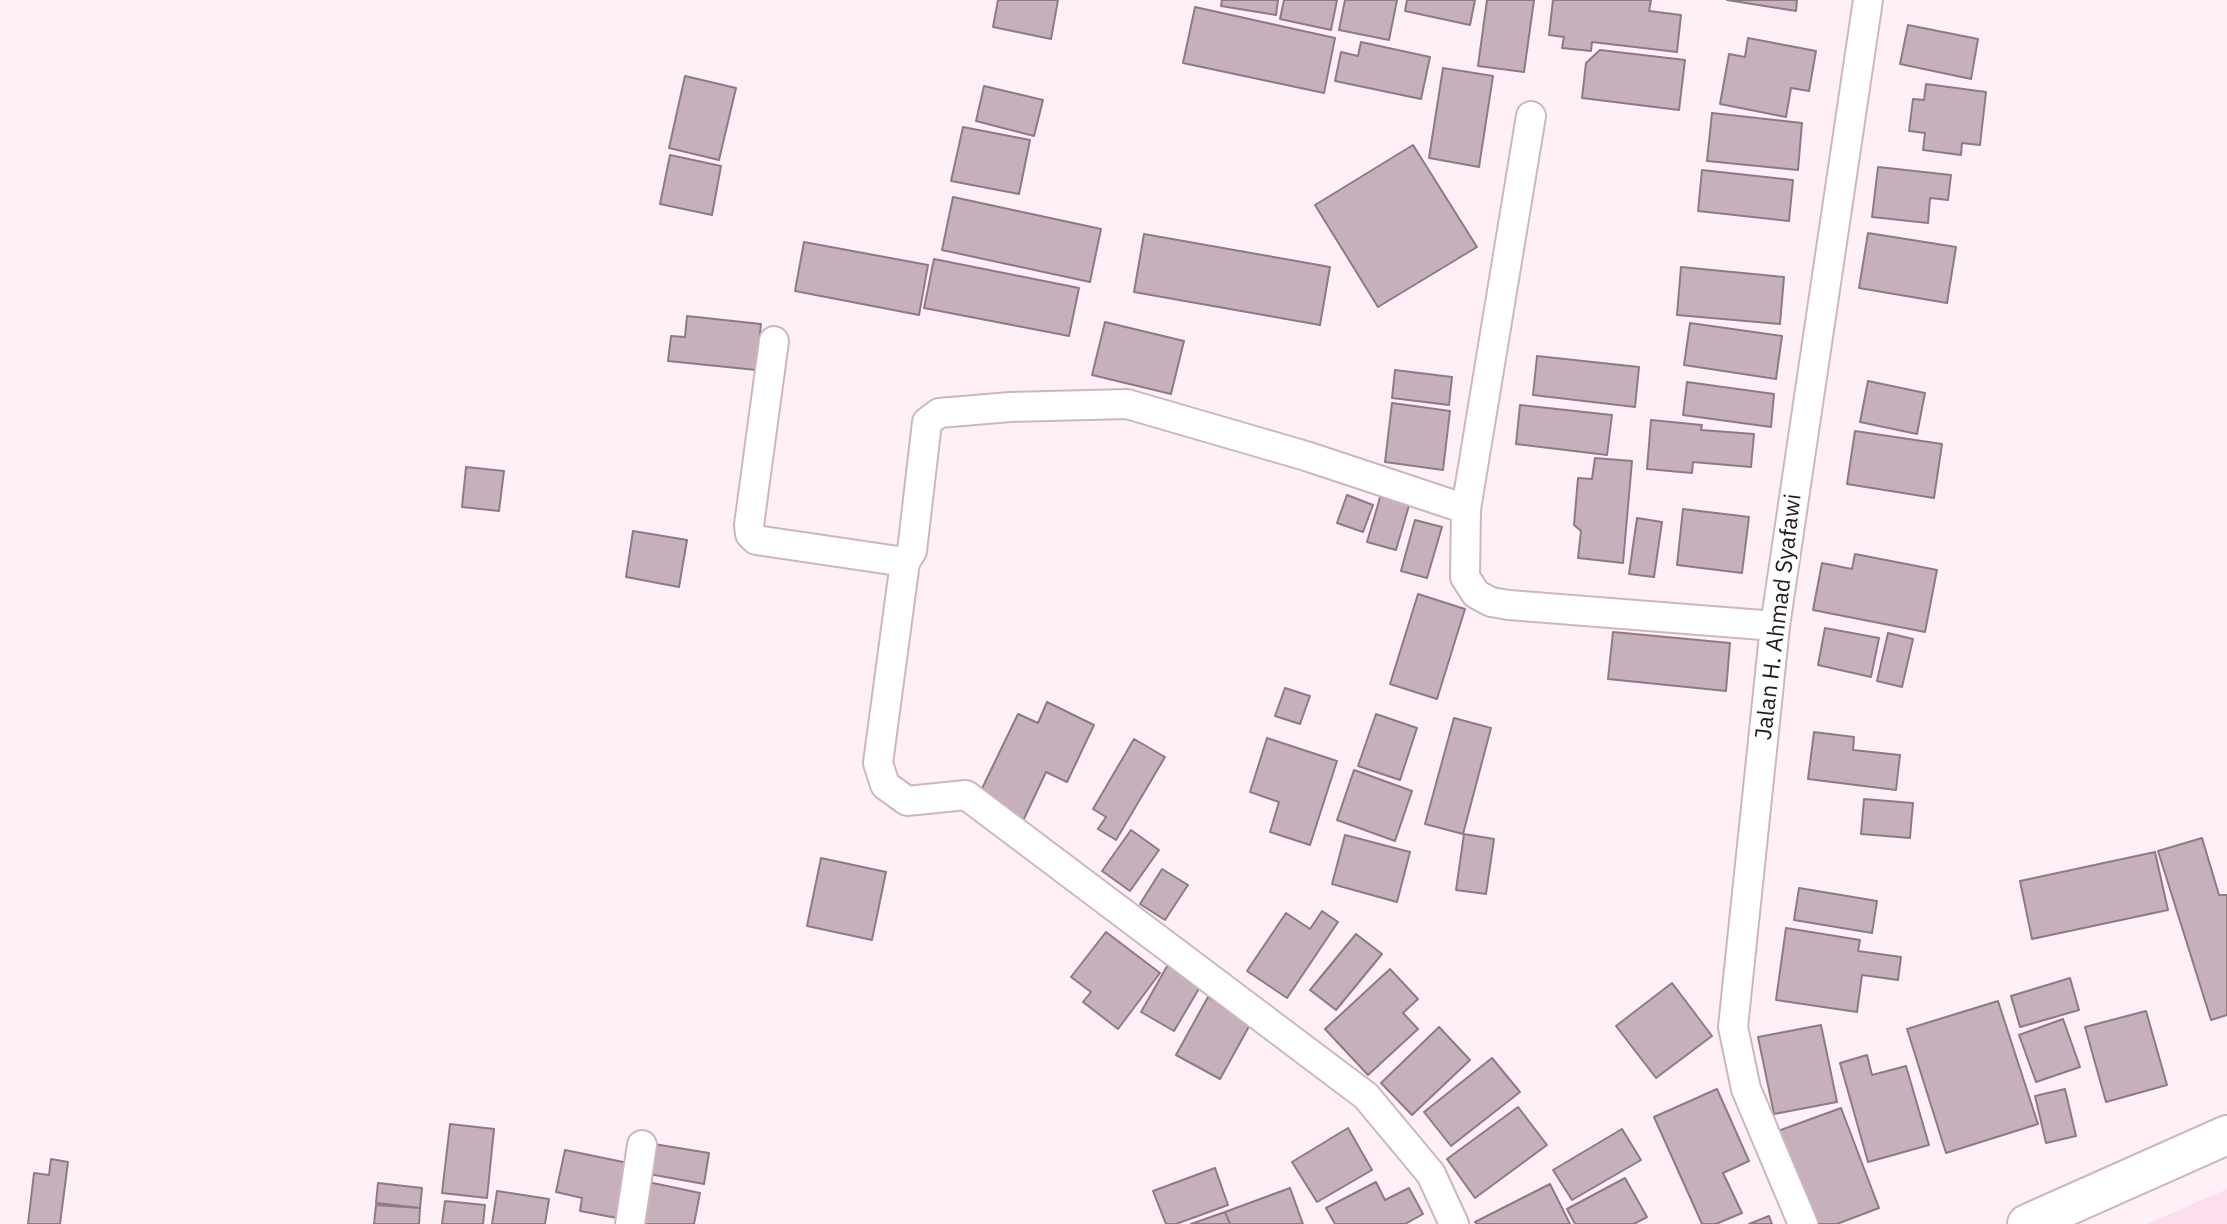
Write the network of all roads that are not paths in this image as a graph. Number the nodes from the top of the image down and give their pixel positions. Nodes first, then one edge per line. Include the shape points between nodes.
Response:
1 (1868, 0) edge
2 (1531, 116) dead end
3 (774, 341) dead end
4 (1466, 509) junction
5 (905, 562) junction
6 (1775, 626) junction
7 (2227, 1135) edge
8 (642, 1145) dead end
9 (630, 1224) edge
10 (1454, 1224) edge
11 (1803, 1224) edge
12 (2027, 1224) edge

1 - 6 street, Jalan H. Ahmad Syafawi
2 - 4 street
3 - 5 street via 750,534 757,540
4 - 5 street via 1127,404 939,413 927,422 912,551
4 - 6 street via 1465,576 1476,594 1491,601
5 - 10 street via 878,764 885,785 907,801 966,794 1367,1096 1431,1174
6 - 11 street, Jalan H. Ahmad Syafawi via 1732,1027 1746,1089
7 - 12 main road
8 - 9 street

